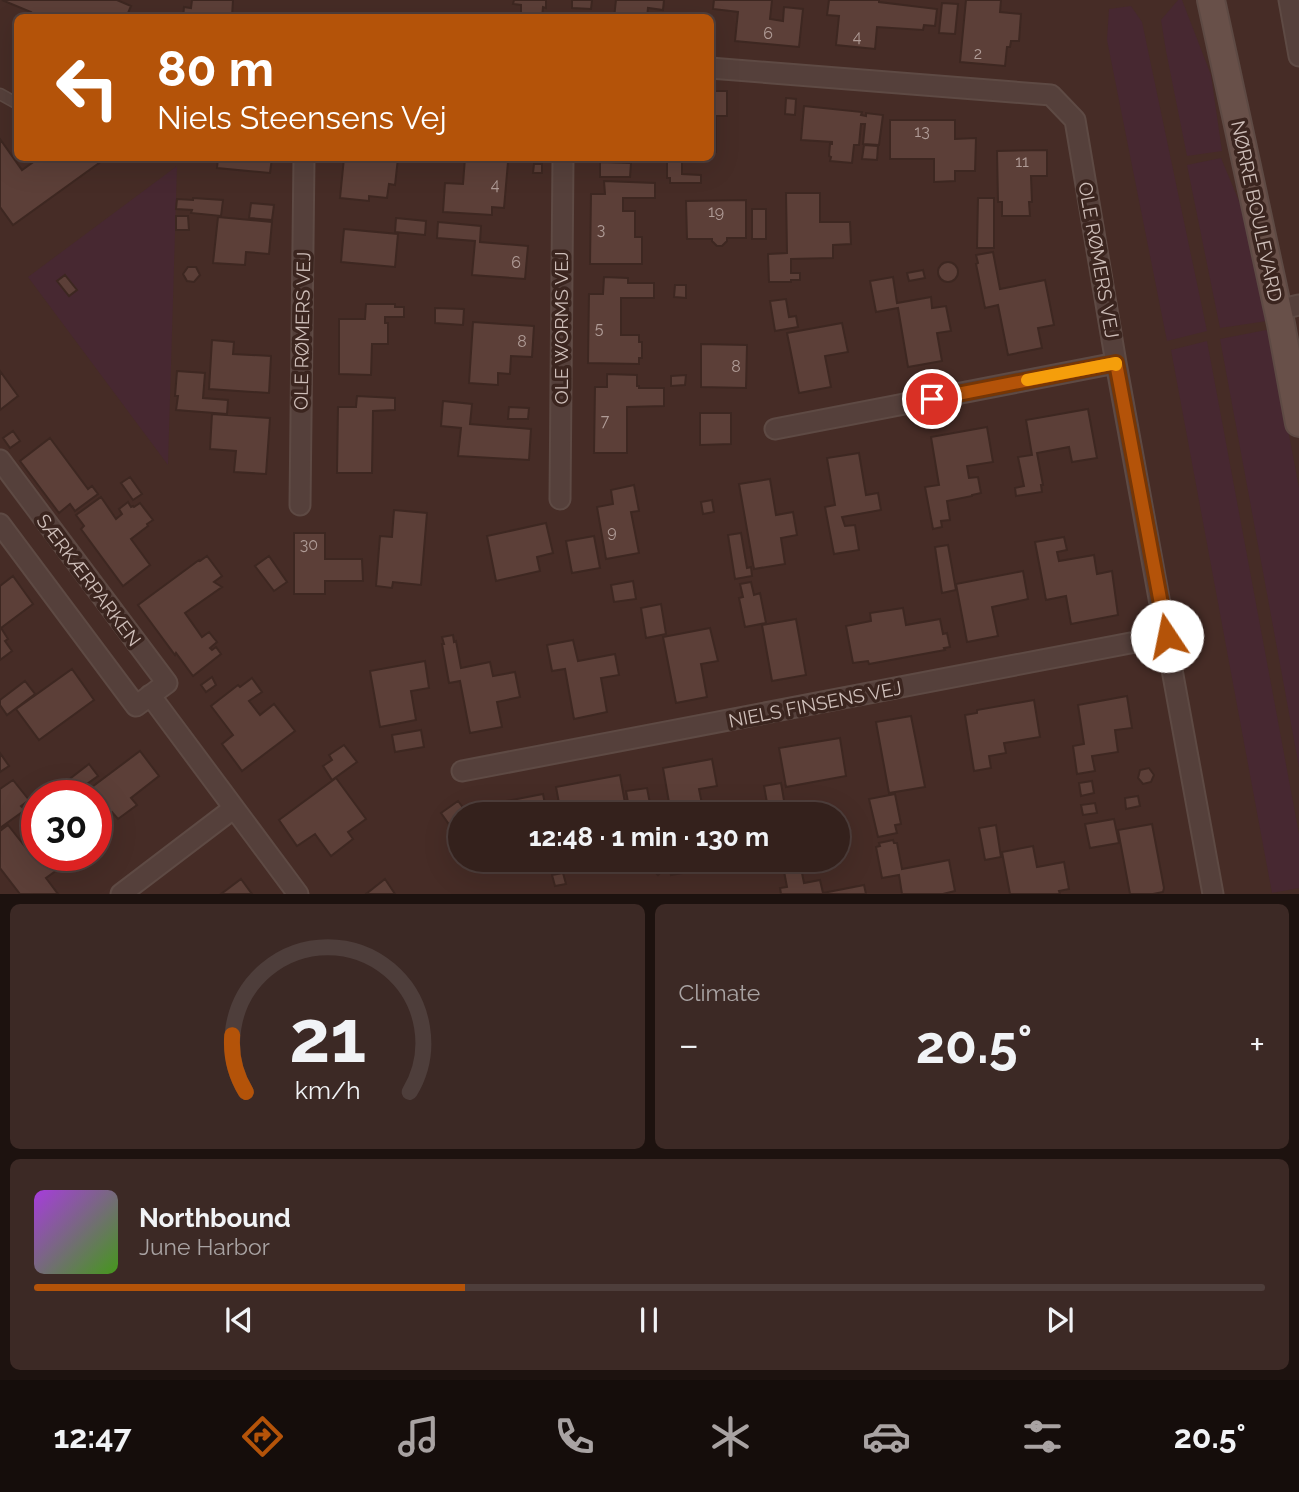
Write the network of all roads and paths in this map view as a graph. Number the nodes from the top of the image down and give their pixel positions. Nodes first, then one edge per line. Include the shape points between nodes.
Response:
1 (1211, 0) edge
2 (1289, 0) edge
3 (1299, 56) edge
4 (714, 68) edge
5 (304, 161) edge
6 (563, 161) edge
7 (1289, 308) edge
8 (1116, 363) junction
9 (1299, 423) edge
10 (775, 429) dead end
11 (0, 460) edge
12 (560, 499) dead end
13 (300, 505) dead end
14 (0, 524) edge
15 (1167, 636) junction
16 (150, 695) junction
17 (462, 771) dead end
18 (234, 808) junction
19 (121, 894) edge
20 (298, 894) edge
21 (1213, 894) edge

1 - 7 street, NØRRE BOULEVARD
2 - 3 street
4 - 8 street, OLE RØMERS VEJ via 1051,95 1075,120
5 - 13 street, OLE RØMERS VEJ
6 - 12 street, OLE WORMS VEJ
7 - 9 street, NØRRE BOULEVARD
8 - 10 street
8 - 15 street, OLE RØMERS VEJ
11 - 16 street, SÆRKÆRPARKEN via 167,683
14 - 16 street, SÆRKÆRPARKEN via 136,706
15 - 17 street, NIELS FINSENS VEJ
15 - 21 street, OLE RØMERS VEJ
16 - 18 street
18 - 19 street
18 - 20 street

